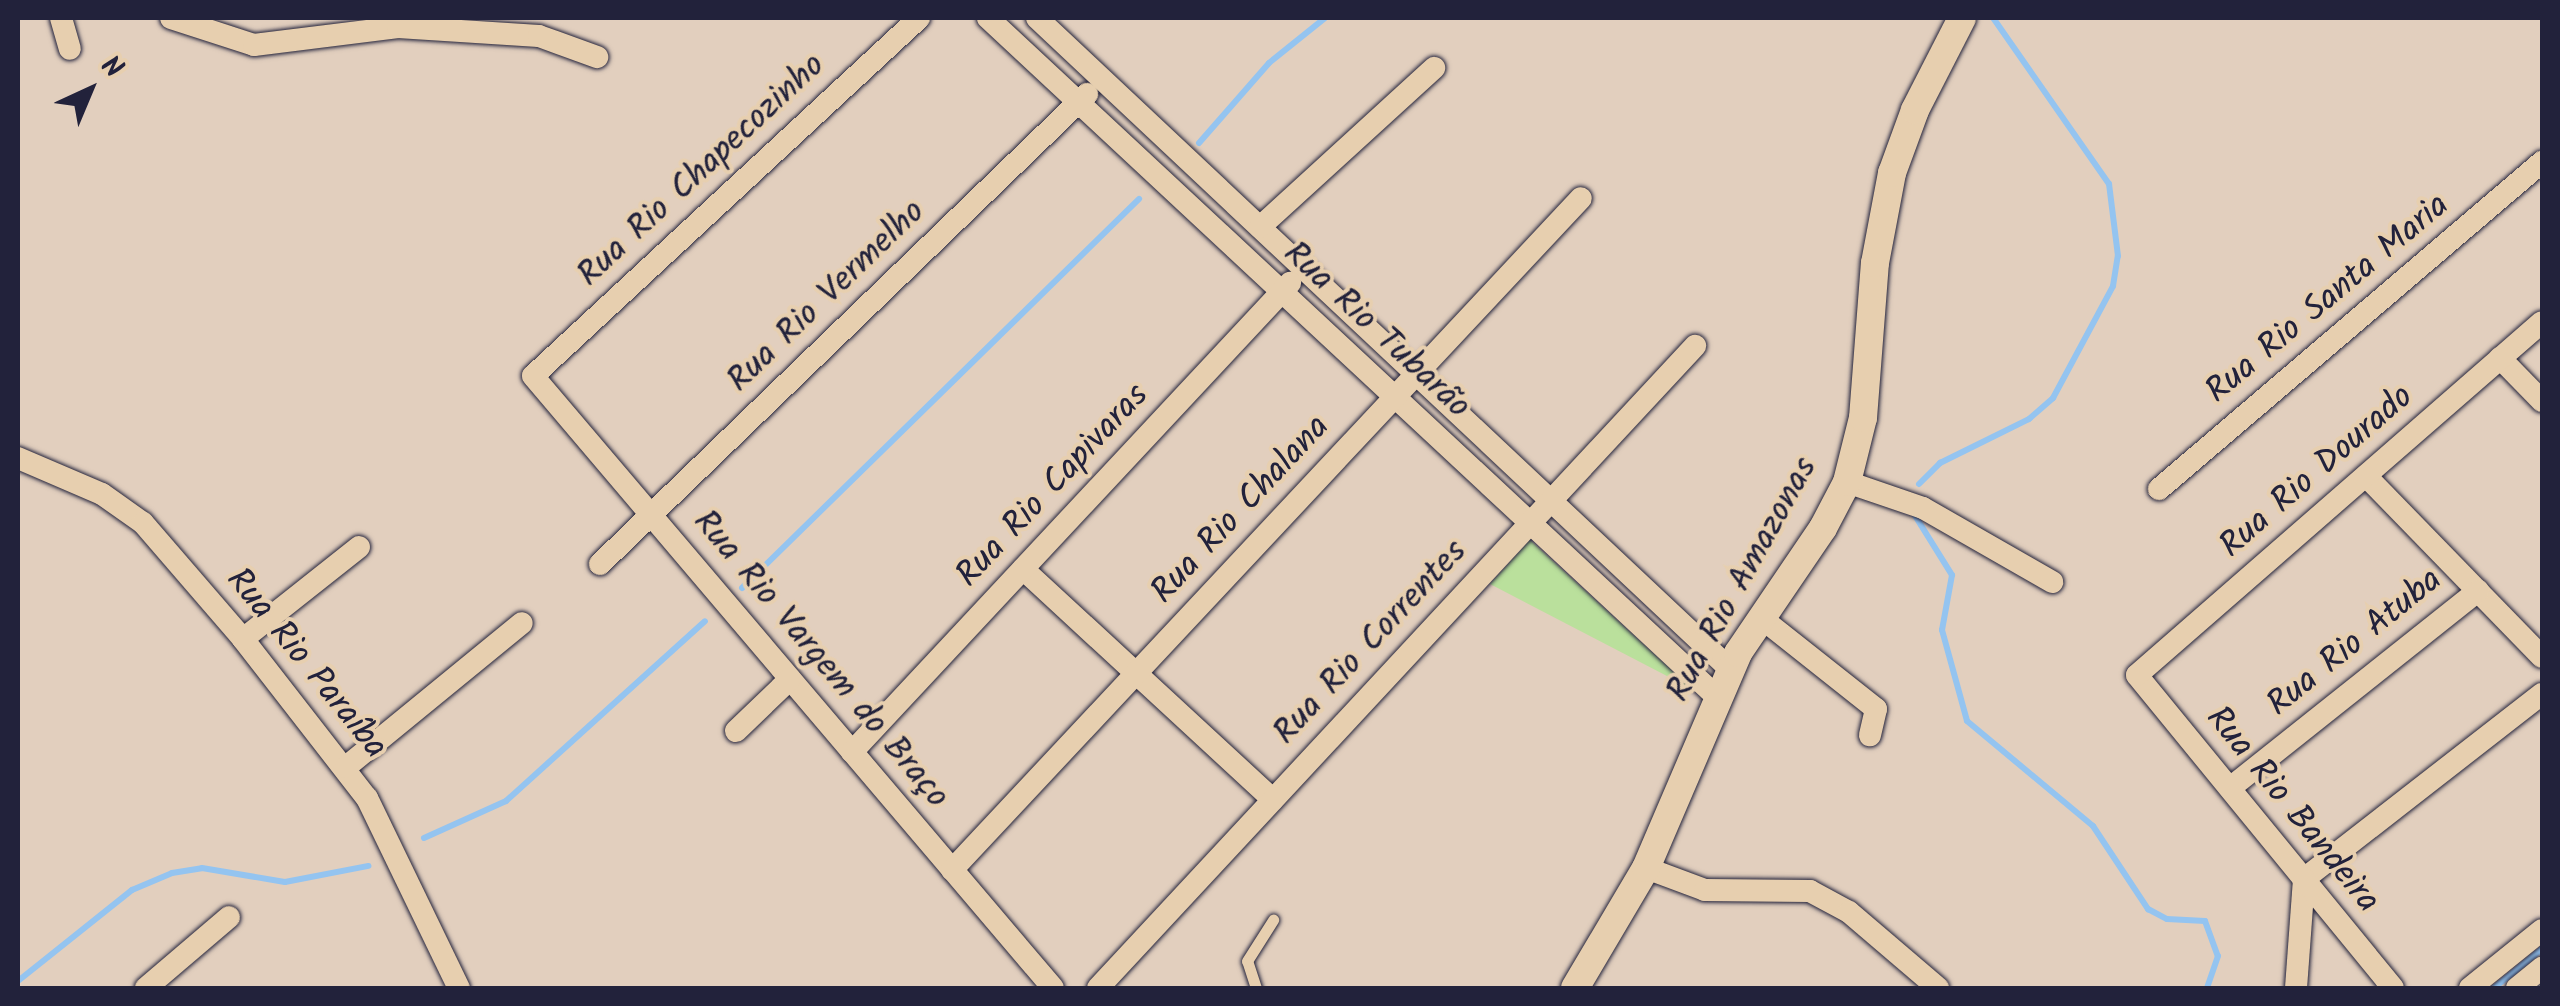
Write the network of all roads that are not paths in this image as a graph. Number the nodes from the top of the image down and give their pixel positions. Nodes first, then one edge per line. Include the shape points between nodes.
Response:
1 (60, 18) edge
2 (171, 18) edge
3 (919, 18) edge
4 (988, 18) edge
5 (1037, 18) edge
6 (1072, 18) edge
7 (1962, 18) edge
8 (1055, 34) junction
9 (70, 49) dead end
10 (597, 58) dead end
11 (1434, 68) dead end
12 (1102, 79) junction
13 (1079, 102) junction
14 (2542, 162) edge
15 (1581, 198) dead end
16 (1260, 227) junction
17 (1304, 268) junction
18 (1282, 292) junction
19 (2542, 322) edge
20 (1695, 346) dead end
21 (2500, 358) junction
22 (1416, 374) junction
23 (533, 376) joint
24 (1395, 397) junction
25 (2542, 401) edge
26 (18, 458) edge
27 (2366, 476) junction
28 (1847, 482) junction
29 (2158, 489) dead end
30 (1551, 500) junction
31 (651, 516) junction
32 (1530, 523) junction
33 (359, 547) dead end
34 (600, 564) dead end
35 (1023, 569) junction
36 (2052, 582) dead end
37 (2478, 590) junction
38 (1760, 617) junction
39 (522, 623) dead end
40 (244, 639) junction
41 (2542, 658) edge
42 (1730, 668) junction
43 (1136, 674) junction
44 (2137, 675) joint
45 (790, 679) junction
46 (2542, 694) edge
47 (1716, 696) junction
48 (736, 731) dead end
49 (1870, 736) dead end
50 (852, 752) junction
51 (346, 767) junction
52 (2230, 788) junction
53 (1273, 800) junction
54 (1646, 868) junction
55 (952, 870) junction
56 (2304, 879) junction
57 (230, 917) dead end
58 (1273, 920) dead end
59 (2542, 930) edge
60 (2542, 968) edge
61 (146, 988) edge
62 (459, 988) edge
63 (1053, 988) edge
64 (1098, 988) edge
65 (1256, 988) edge
66 (1575, 988) edge
67 (1938, 988) edge
68 (2296, 988) edge
69 (2394, 988) edge
70 (2470, 988) edge
71 (2517, 988) edge

1 - 9 street
2 - 10 street via 254,45 414,28 539,36
3 - 23 street, Rua Rio Chapecozinho
4 - 13 street, Rua Rio Tubarão
5 - 8 street, Rua Rio Tubarão
6 - 8 street
7 - 28 street, Rua Rio Amazonas via 1928,81 1892,173 1875,262 1862,418
8 - 12 street, Rua Rio Tubarão
11 - 16 street
12 - 13 street, Rua Rio Vermelho
12 - 16 street, Rua Rio Tubarão
13 - 18 street, Rua Rio Tubarão
13 - 31 street, Rua Rio Vermelho
14 - 29 street, Rua Rio Santa Maria
15 - 22 street, Rua Rio Chalana
16 - 17 street, Rua Rio Tubarão
17 - 18 street, Rua Rio Capivaras
17 - 22 street, Rua Rio Tubarão
18 - 24 street, Rua Rio Tubarão
18 - 35 street, Rua Rio Capivaras
19 - 21 street, Rua Rio Dourado
20 - 30 street, Rua Rio Correntes
21 - 25 street
21 - 27 street, Rua Rio Dourado
22 - 24 street, Rua Rio Chalana
22 - 30 street, Rua Rio Tubarão
23 - 31 street, Rua Rio Vargem do Braço
24 - 32 street, Rua Rio Tubarão
24 - 43 street, Rua Rio Chalana
26 - 40 street, Rua Rio Paraíba via 102,494 143,523
27 - 37 street
27 - 44 street, Rua Rio Dourado
28 - 36 street via 1933,513
28 - 38 street, Rua Rio Amazonas via 1824,528
30 - 32 street, Rua Rio Correntes
30 - 42 street, Rua Rio Tubarão
31 - 34 street, Rua Rio Vermelho
31 - 45 street, Rua Rio Vargem do Braço
32 - 47 street, Rua Rio Tubarão
32 - 53 street, Rua Rio Correntes
33 - 40 street
35 - 43 street
35 - 50 street, Rua Rio Capivaras
37 - 41 street
37 - 52 street, Rua Rio Atuba
38 - 42 street, Rua Rio Amazonas
38 - 49 street via 1876,709
39 - 51 street
40 - 51 street, Rua Rio Paraíba
42 - 47 street, Rua Rio Amazonas
43 - 53 street
43 - 55 street, Rua Rio Chalana
44 - 52 street, Rua Rio Bandeira
45 - 48 street
45 - 50 street, Rua Rio Vargem do Braço
46 - 56 street
47 - 54 street, Rua Rio Amazonas
50 - 55 street, Rua Rio Vargem do Braço
51 - 62 street, Rua Rio Paraíba via 378,818
52 - 56 street, Rua Rio Bandeira
53 - 64 street, Rua Rio Correntes
54 - 66 street, Rua Rio Amazonas
54 - 67 street via 1706,890 1810,891 1849,912
55 - 63 street, Rua Rio Vargem do Braço
56 - 68 street
56 - 69 street, Rua Rio Bandeira
57 - 61 street
58 - 65 lane via 1247,961
59 - 70 street
60 - 71 street

